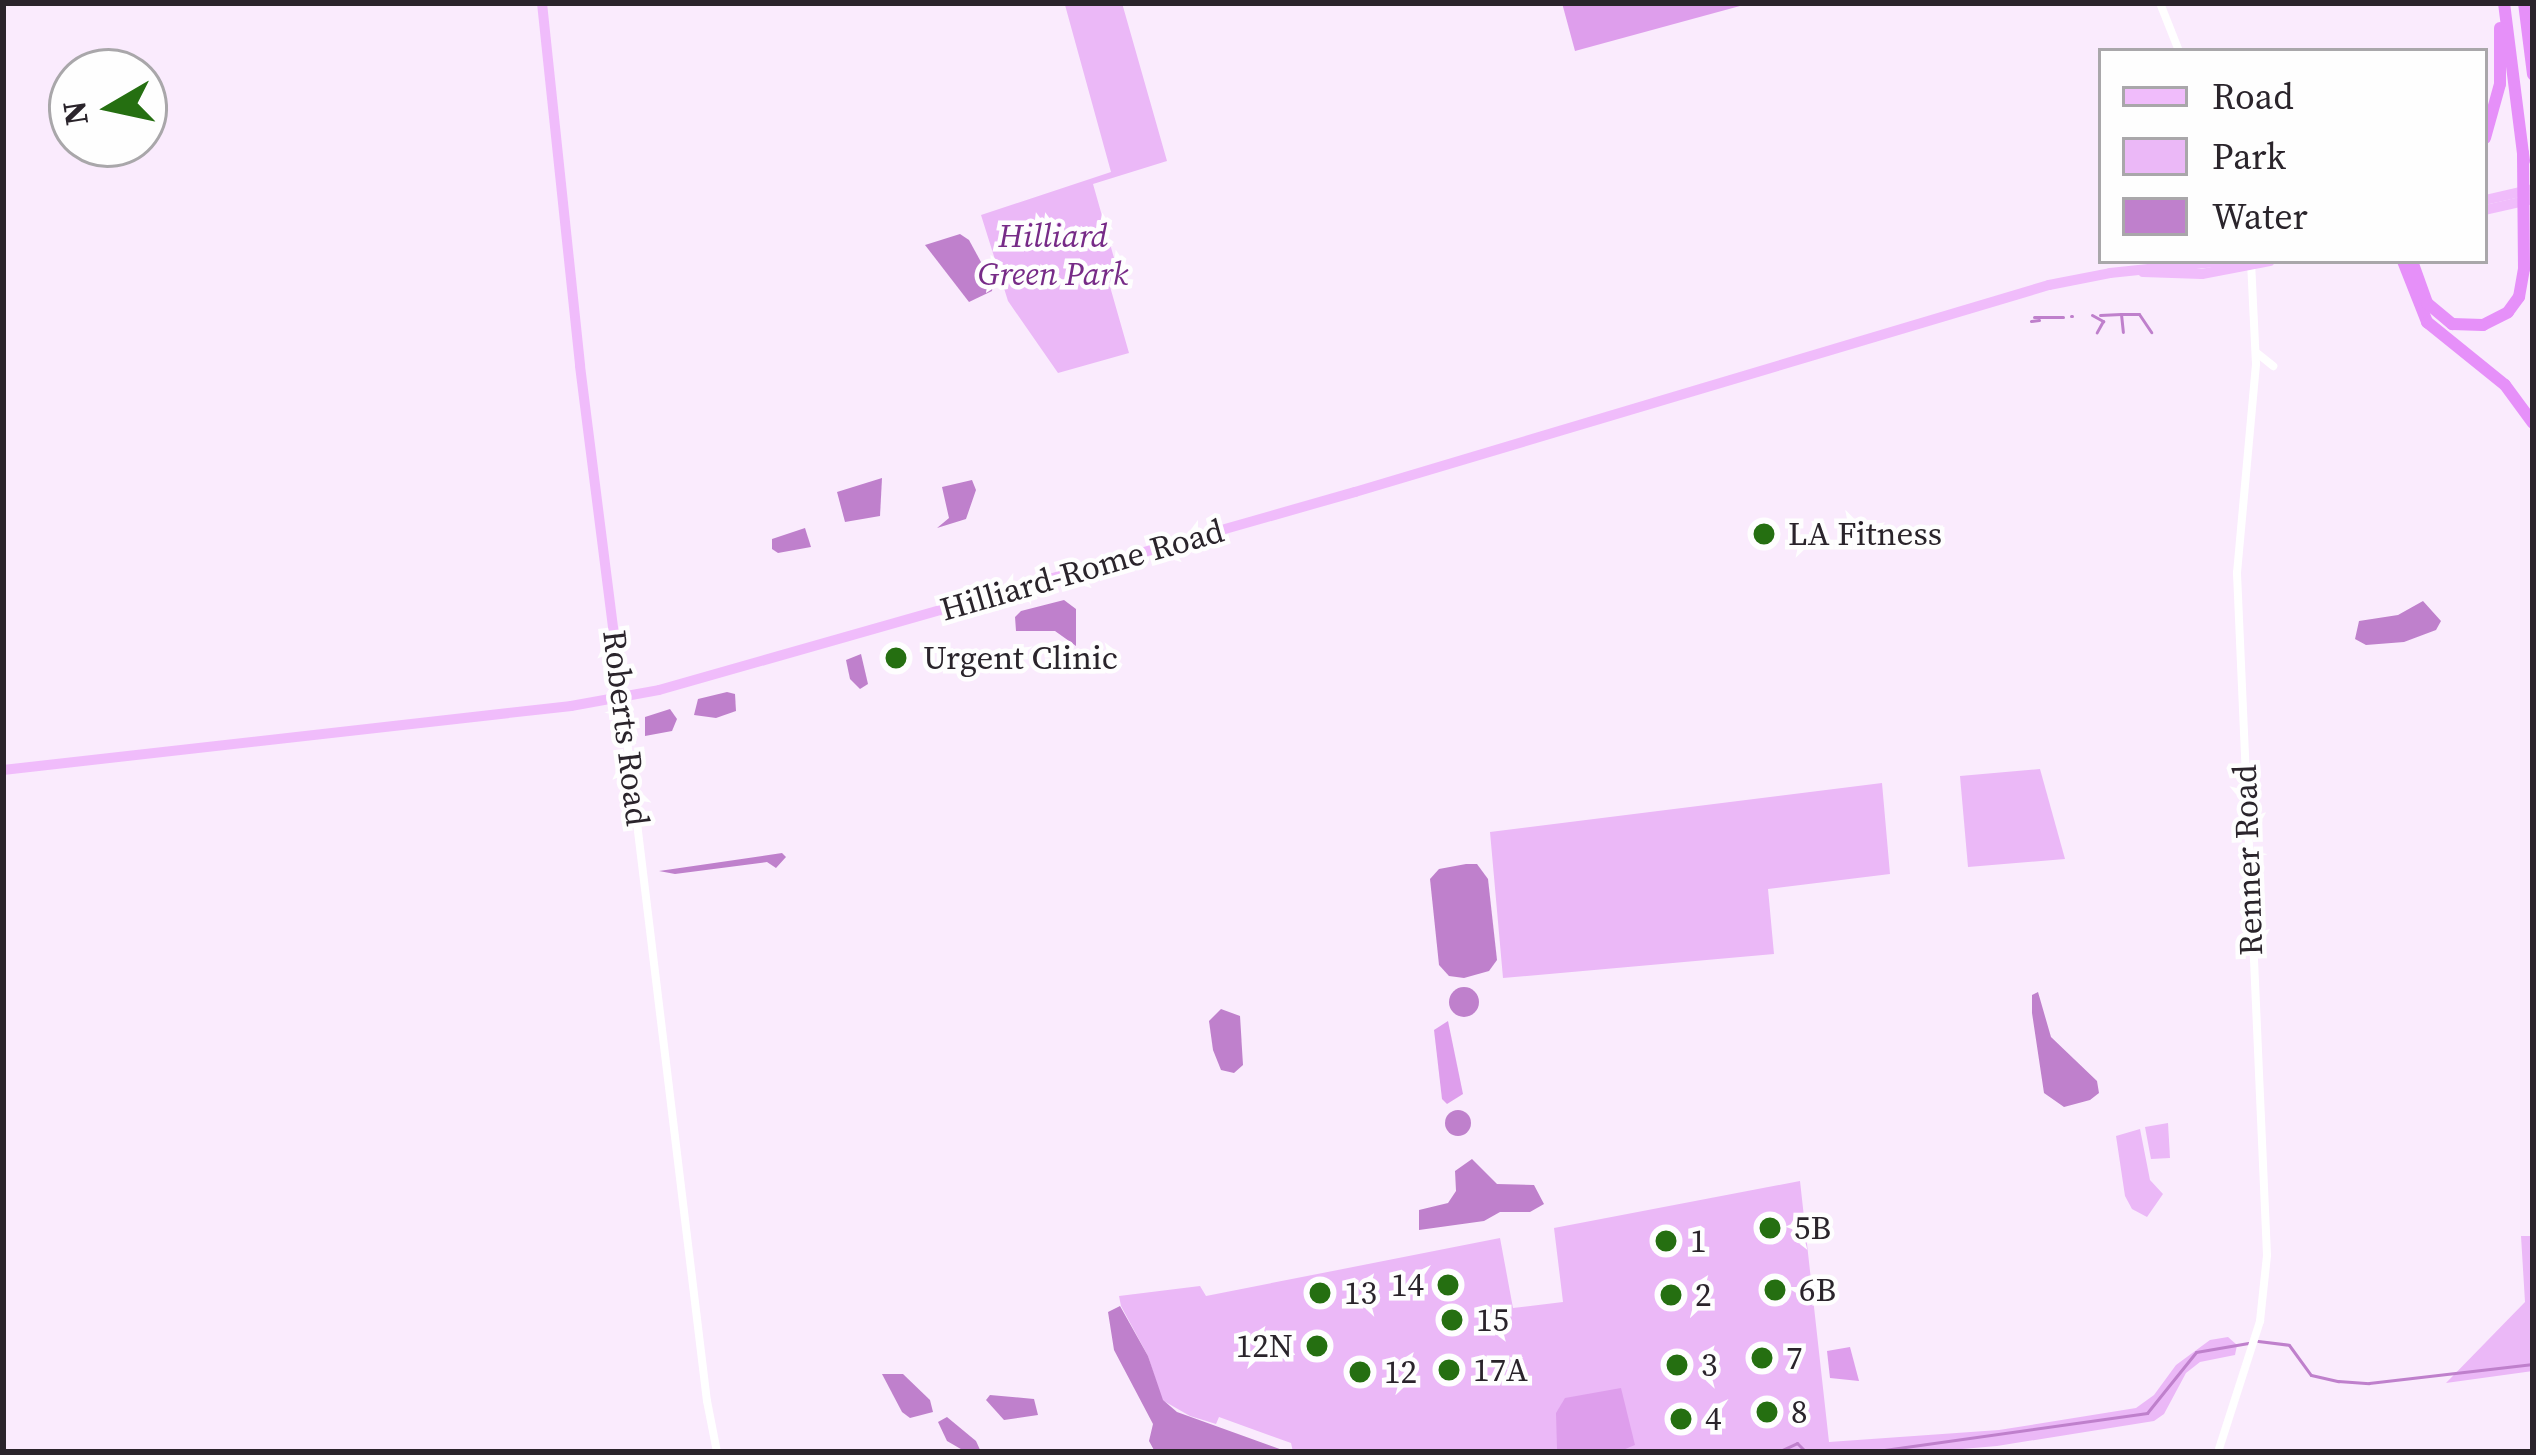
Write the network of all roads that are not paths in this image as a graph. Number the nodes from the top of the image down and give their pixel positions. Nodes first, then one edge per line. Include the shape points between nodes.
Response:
1 (542, 3) edge
2 (2160, 3) edge
3 (2501, 3) edge
4 (2524, 3) edge
5 (2526, 21) junction
6 (2533, 41) edge
7 (2179, 48) edge
8 (2533, 74) edge
9 (2488, 127) edge
10 (2523, 153) junction
11 (2533, 189) edge
12 (2533, 199) edge
13 (2488, 200) edge
14 (2502, 201) junction
15 (2488, 208) edge
16 (2533, 233) edge
17 (2199, 264) edge
18 (2245, 264) edge
19 (2251, 264) edge
20 (2409, 264) edge
21 (2409, 264) edge
22 (2140, 271) junction
23 (2256, 351) junction
24 (2255, 375) junction
25 (2533, 423) edge
26 (622, 698) junction
27 (3, 770) edge
28 (717, 1452) edge
29 (2218, 1452) edge

1 - 26 main road, Roberts Road
2 - 7 main road
3 - 9 highway via 2500,84
3 - 10 highway
4 - 5 highway
5 - 6 highway
5 - 8 highway
10 - 16 highway
10 - 20 highway via 2524,269 2509,312 2483,325 2452,323 2427,303
11 - 14 main road
12 - 14 main road
13 - 14 main road
14 - 15 main road
17 - 22 main road, Hilliard-Rome Road
18 - 22 main road, Hilliard-Rome Road via 2187,274
19 - 23 main road, Renner Road
21 - 25 highway via 2427,322 2505,385
22 - 26 main road, Hilliard-Rome Road via 2049,285
23 - 24 main road, Renner Road
23 - 24 main road via 2273,366
24 - 29 main road, Renner Road via 2237,573 2267,1256 2260,1321
26 - 27 main road, Hilliard-Rome Road
26 - 28 main road, Roberts Road

